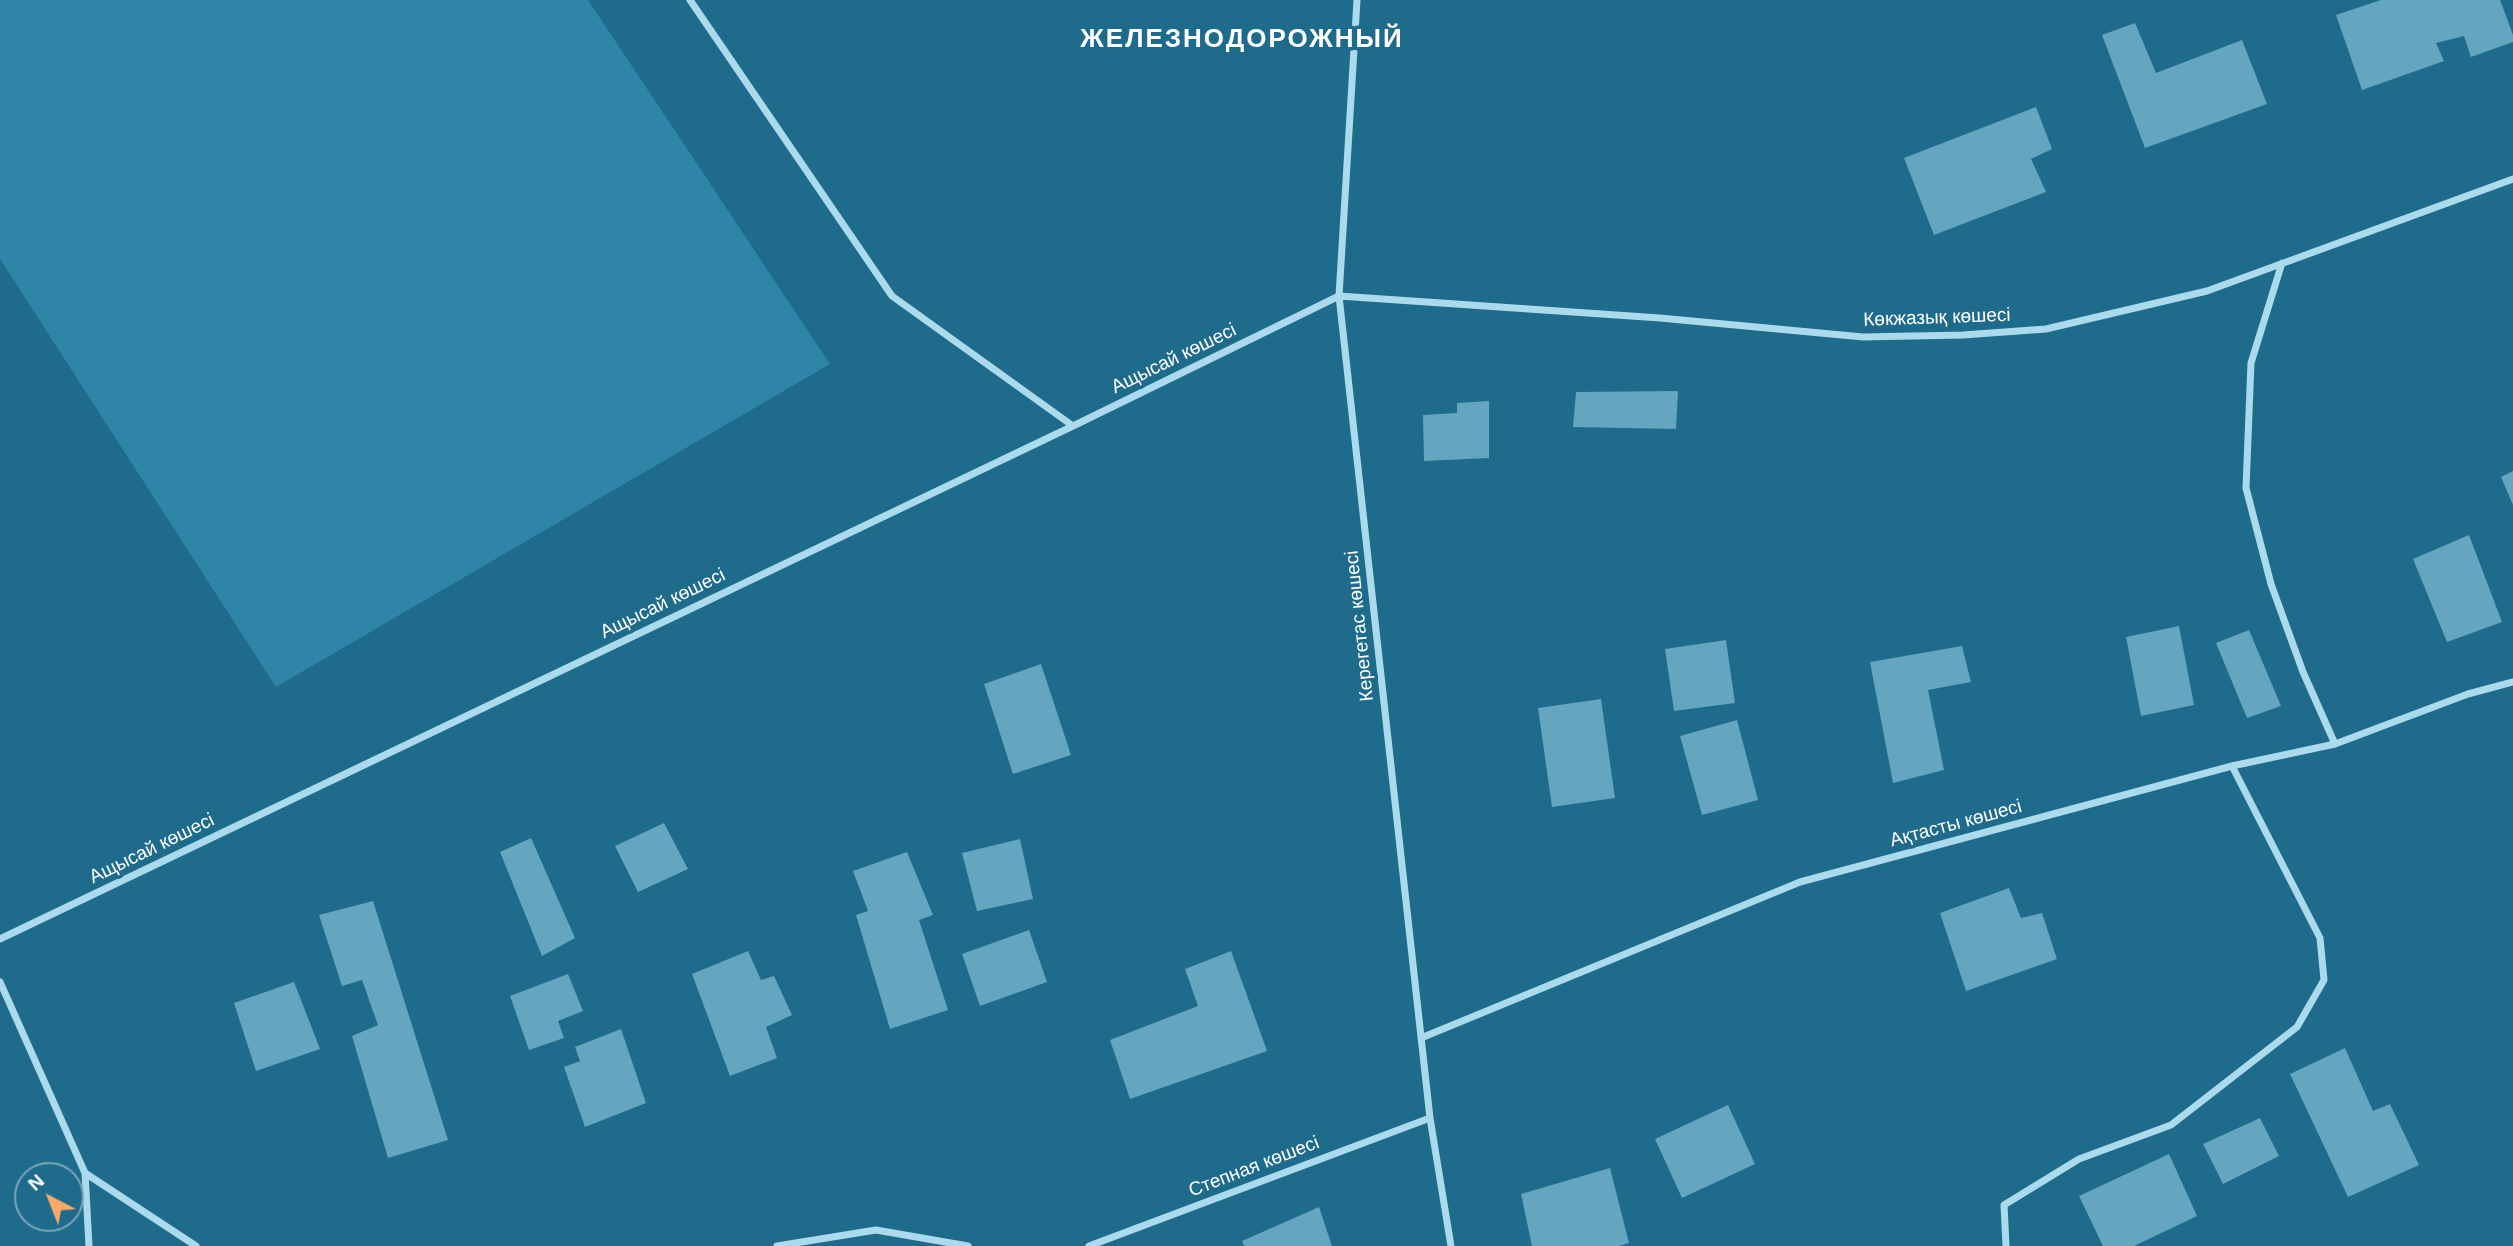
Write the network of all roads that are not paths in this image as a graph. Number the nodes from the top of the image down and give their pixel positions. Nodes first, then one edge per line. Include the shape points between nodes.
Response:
1 (690, 0) edge
2 (1357, 0) edge
3 (2513, 178) edge
4 (2282, 263) junction
5 (1339, 296) junction
6 (1073, 426) junction
7 (2513, 681) edge
8 (2335, 744) junction
9 (2232, 765) junction
10 (0, 939) edge
11 (0, 982) edge
12 (1421, 1038) junction
13 (1430, 1118) junction
14 (85, 1172) junction
15 (89, 1246) edge
16 (196, 1246) edge
17 (777, 1246) edge
18 (968, 1246) edge
19 (1089, 1246) edge
20 (1451, 1246) edge
21 (2006, 1246) edge

1 - 6 street via 891,296
2 - 5 street, Керегетас көшесі
3 - 4 street, Көкжазық көшесі
4 - 5 street, Көкжазық көшесі via 2207,291 2046,329 1963,335 1863,337
4 - 8 street via 2251,363 2246,488 2271,584 2302,672
5 - 6 street, Ащысай көшесі
5 - 12 street, Керегетас көшесі
6 - 10 street, Ащысай көшесі
7 - 8 street, Ақтасты көшесі
8 - 9 street, Ақтасты көшесі
9 - 12 street, Ақтасты көшесі via 1800,882
9 - 21 street via 2320,938 2324,981 2297,1027 2171,1125 2079,1159 2004,1205
11 - 14 street
12 - 13 street, Керегетас көшесі
13 - 19 street, Степная көшесі
13 - 20 street, Керегетас көшесі
14 - 15 street
14 - 16 street
17 - 18 street via 876,1230

